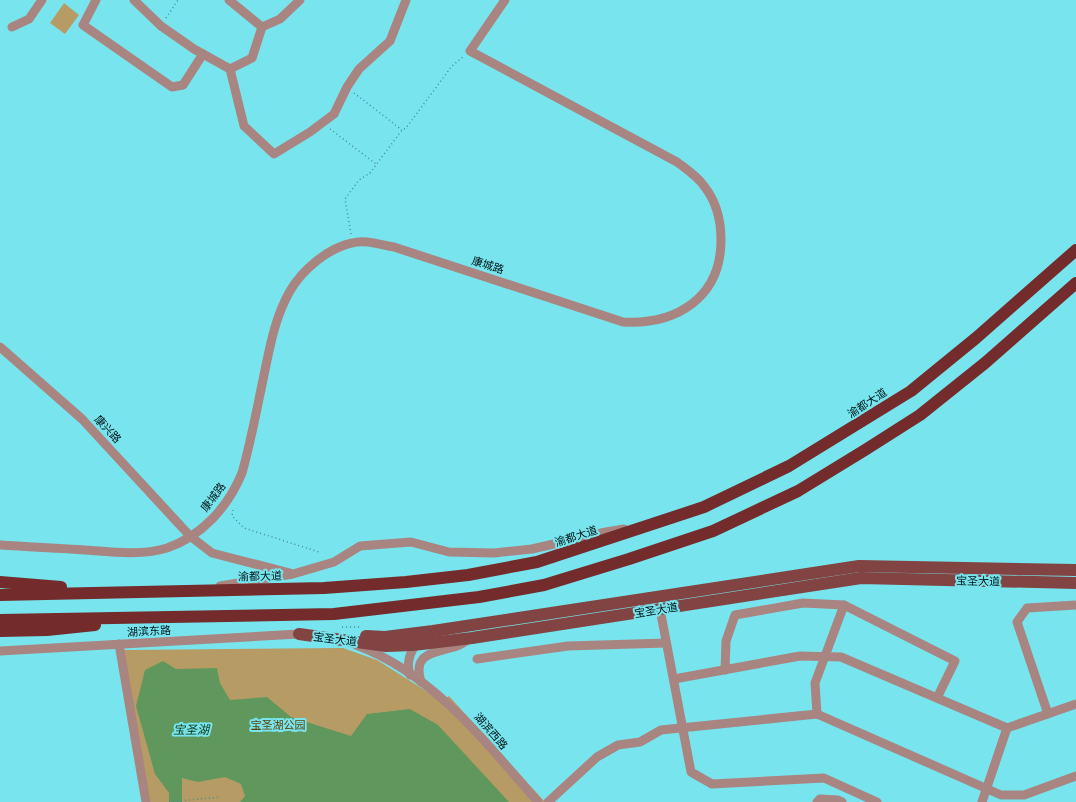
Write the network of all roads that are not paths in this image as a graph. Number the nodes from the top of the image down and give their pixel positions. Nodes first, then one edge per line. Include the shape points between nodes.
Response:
1 (42, 0) edge
2 (96, 0) edge
3 (134, 0) edge
4 (229, 0) edge
5 (300, 0) edge
6 (406, 0) edge
7 (505, 0) edge
8 (12, 27) dead end
9 (262, 27) junction
10 (202, 54) junction
11 (230, 69) junction
12 (1076, 250) edge
13 (1076, 283) edge
14 (0, 347) edge
15 (643, 527) junction
16 (190, 536) junction
17 (0, 545) edge
18 (1076, 570) edge
19 (293, 574) junction
20 (0, 582) edge
21 (1076, 583) edge
22 (193, 591) junction
23 (120, 592) junction
24 (0, 595) edge
25 (844, 605) junction
26 (1076, 605) edge
27 (660, 609) junction
28 (195, 616) junction
29 (0, 620) edge
30 (0, 631) edge
31 (433, 631) junction
32 (299, 634) junction
33 (472, 638) junction
34 (340, 639) junction
35 (666, 643) junction
36 (119, 644) junction
37 (415, 644) junction
38 (0, 651) edge
39 (825, 657) junction
40 (477, 659) dead end
41 (725, 670) junction
42 (410, 675) junction
43 (674, 679) junction
44 (421, 682) junction
45 (936, 698) junction
46 (1076, 704) edge
47 (817, 714) junction
48 (1048, 714) junction
49 (683, 727) junction
50 (1007, 728) junction
51 (1076, 776) edge
52 (987, 788) junction
53 (146, 802) edge
54 (538, 802) edge
55 (548, 802) edge
56 (817, 802) edge
57 (842, 802) edge
58 (877, 802) edge
59 (982, 802) edge

1 - 8 street via 30,19
2 - 10 street via 84,25 172,87 183,85
3 - 10 street via 161,26
4 - 9 street
5 - 9 street via 280,18
6 - 11 street via 390,41 359,69 334,114 274,154 244,126
7 - 16 street, 康城路 via 470,51 677,162 692,173 713,201 721,234 719,262 706,289 696,301 670,317 638,323 623,322 394,248 352,242 336,248 322,257 291,290 273,330 248,451 234,492 208,524
9 - 11 street via 252,58
10 - 11 street
12 - 15 highway, 渝都大道 via 911,391 789,466 704,507
13 - 28 highway via 985,363 920,415 798,491 713,531 544,585 479,597 334,614
14 - 16 street, 康兴路 via 82,419
15 - 19 street via 606,532 532,549 494,553 449,552 411,542 360,546 334,562
15 - 22 highway, 渝都大道 via 537,562 468,575 324,588
16 - 17 street, 康城路 via 166,548 140,552
16 - 19 street, 康兴路 via 212,553
18 - 31 main road, 宝圣大道 via 859,566
19 - 22 street
20 - 23 highway
21 - 27 main road, 宝圣大道 via 861,578
22 - 23 highway, 渝都大道
23 - 24 highway, 渝都大道
25 - 39 street
25 - 41 street via 802,603 735,615 726,641
25 - 45 street via 955,661
26 - 48 street via 1026,608 1017,622
27 - 33 main road, 宝圣大道
27 - 35 street
28 - 29 highway
28 - 30 highway via 46,630
31 - 32 main road, 宝圣大道 via 385,637
31 - 37 street
32 - 34 main road, 宝圣大道
32 - 36 street, 湖滨东路
33 - 37 main road, 宝圣大道
33 - 44 street via 455,647 436,651 422,660 418,671
34 - 37 main road, 宝圣大道 via 386,646
34 - 42 street, 湖滨西路 via 371,650
35 - 40 street via 568,646
35 - 43 street
36 - 38 street, 湖滨东路
36 - 53 street
37 - 42 street via 410,652
39 - 41 street via 800,656
39 - 45 street via 841,657
39 - 47 street via 815,683
41 - 43 street
42 - 44 street, 湖滨西路
43 - 49 street
44 - 54 street, 湖滨西路 via 460,714
45 - 50 street
46 - 48 street
47 - 49 street
47 - 52 street
48 - 50 street
49 - 55 street via 661,730 640,742 618,745 597,758
49 - 58 street via 691,772 712,784 824,778
50 - 52 street
51 - 52 street via 1024,795 1001,795
52 - 59 street
56 - 57 street via 820,799

